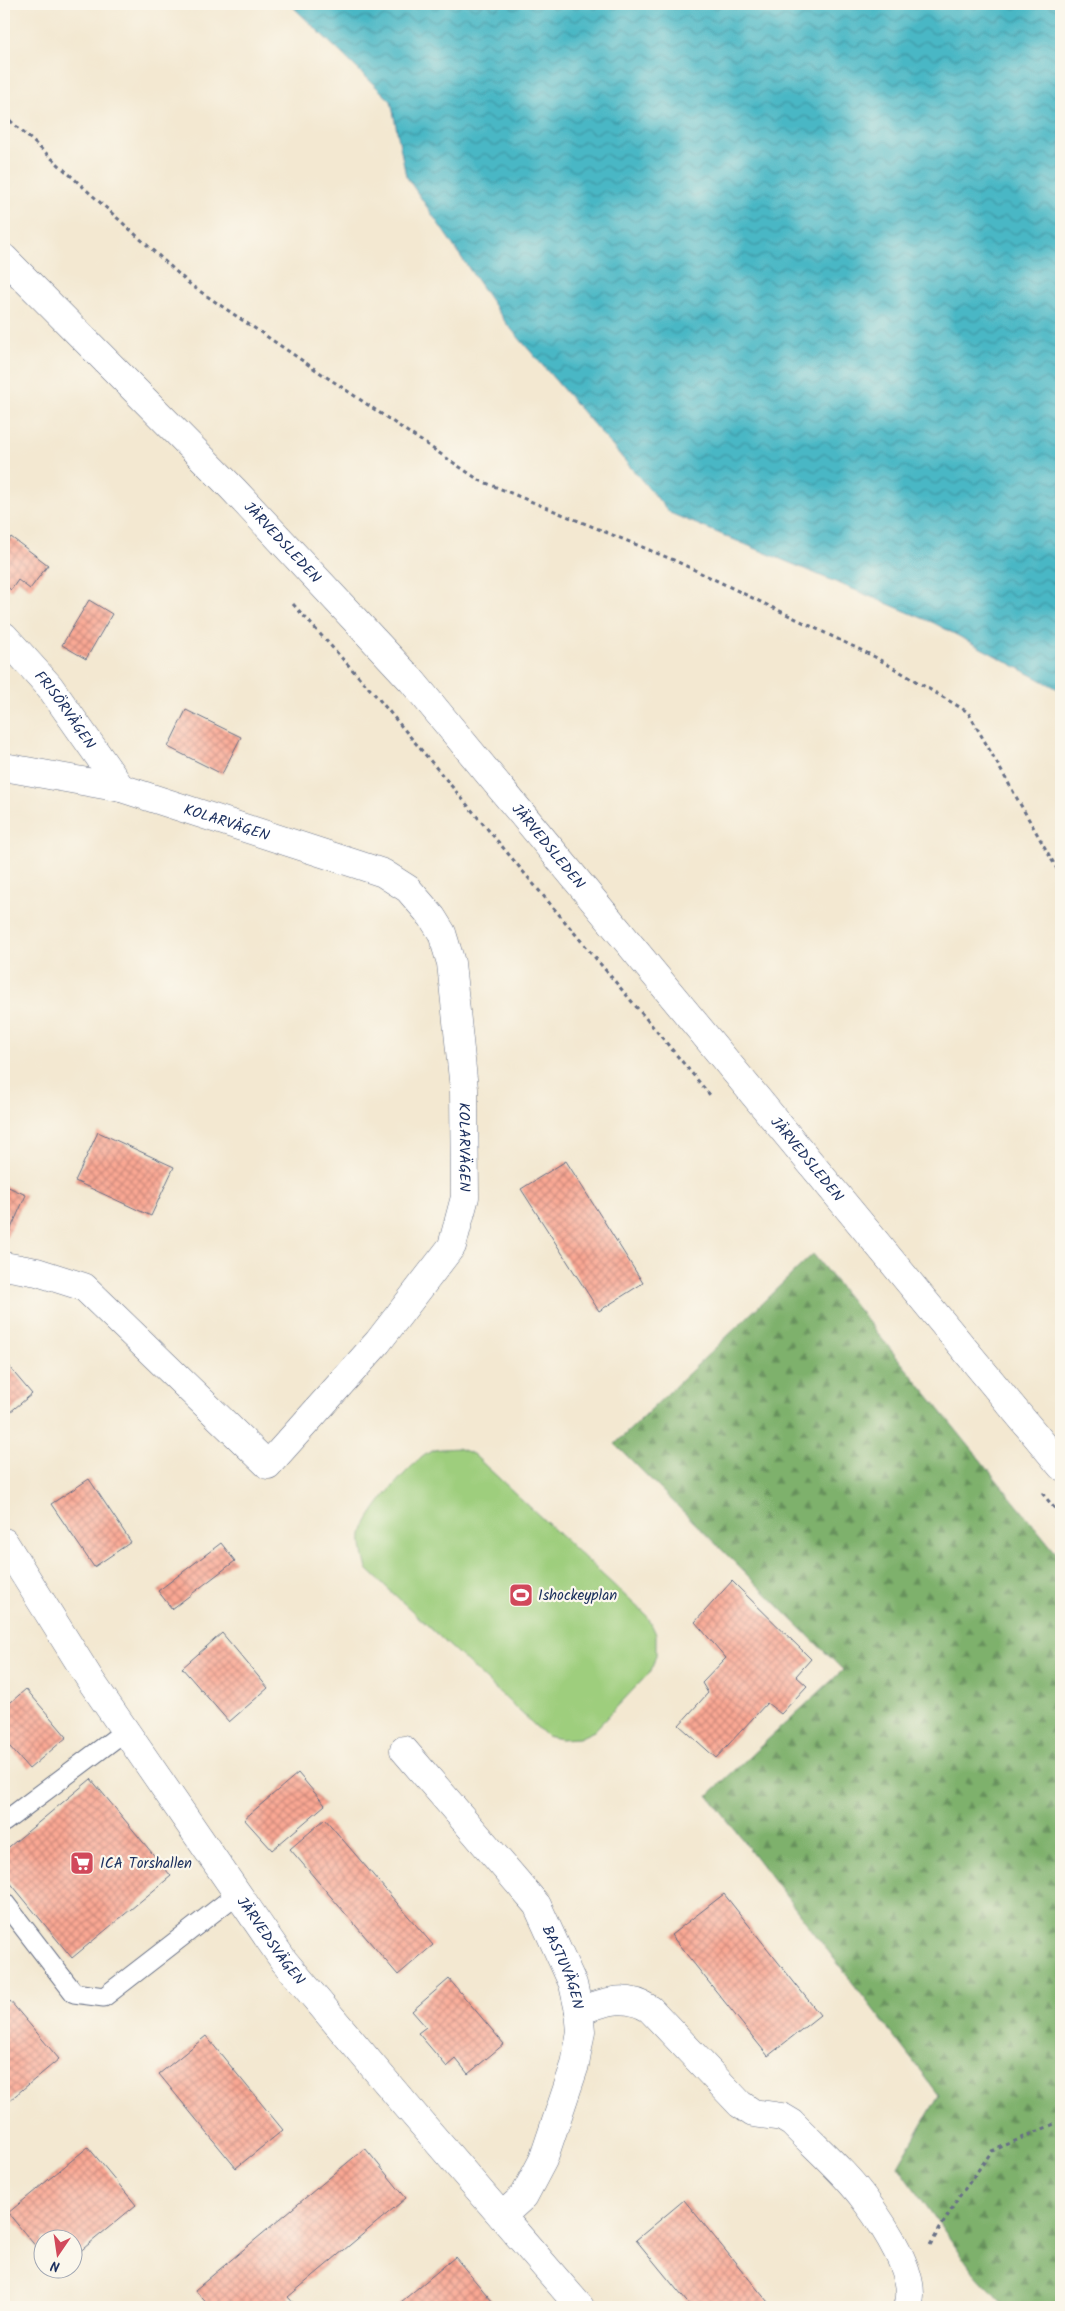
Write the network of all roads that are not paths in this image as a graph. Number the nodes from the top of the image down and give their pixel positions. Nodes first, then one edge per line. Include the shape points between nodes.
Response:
1 (4, 258) edge
2 (4, 636) edge
3 (4, 767) edge
4 (121, 788) junction
5 (4, 1266) edge
6 (1061, 1466) edge
7 (4, 1542) edge
8 (126, 1731) junction
9 (404, 1750) dead end
10 (4, 1822) edge
11 (238, 1894) junction
12 (4, 1902) edge
13 (579, 2011) junction
14 (502, 2216) junction
15 (908, 2295) edge
16 (580, 2307) edge

1 - 6 street, JÄRVEDSLEDEN via 233,489 412,680
2 - 4 street, FRISÖRVÄGEN via 50,687
3 - 4 street, KOLARVÄGEN
4 - 5 street, KOLARVÄGEN via 383,873 408,889 432,917 442,933 451,963 464,1089 465,1197 452,1246 378,1342 268,1465 84,1287 37,1272
7 - 8 street, JÄRVEDSVÄGEN
8 - 10 lane
8 - 11 street, JÄRVEDSVÄGEN
9 - 13 street, BASTUVÄGEN via 537,1905 573,1984
11 - 12 lane via 104,1997 74,1993
11 - 14 street, JÄRVEDSVÄGEN via 284,1961
13 - 14 street, BASTUVÄGEN via 581,2031 575,2065 543,2160 524,2196
13 - 15 street via 611,2000 627,1999 641,2003 650,2008 740,2104 753,2113 782,2117 792,2123 865,2200 903,2264
14 - 16 street, JÄRVEDSVÄGEN

